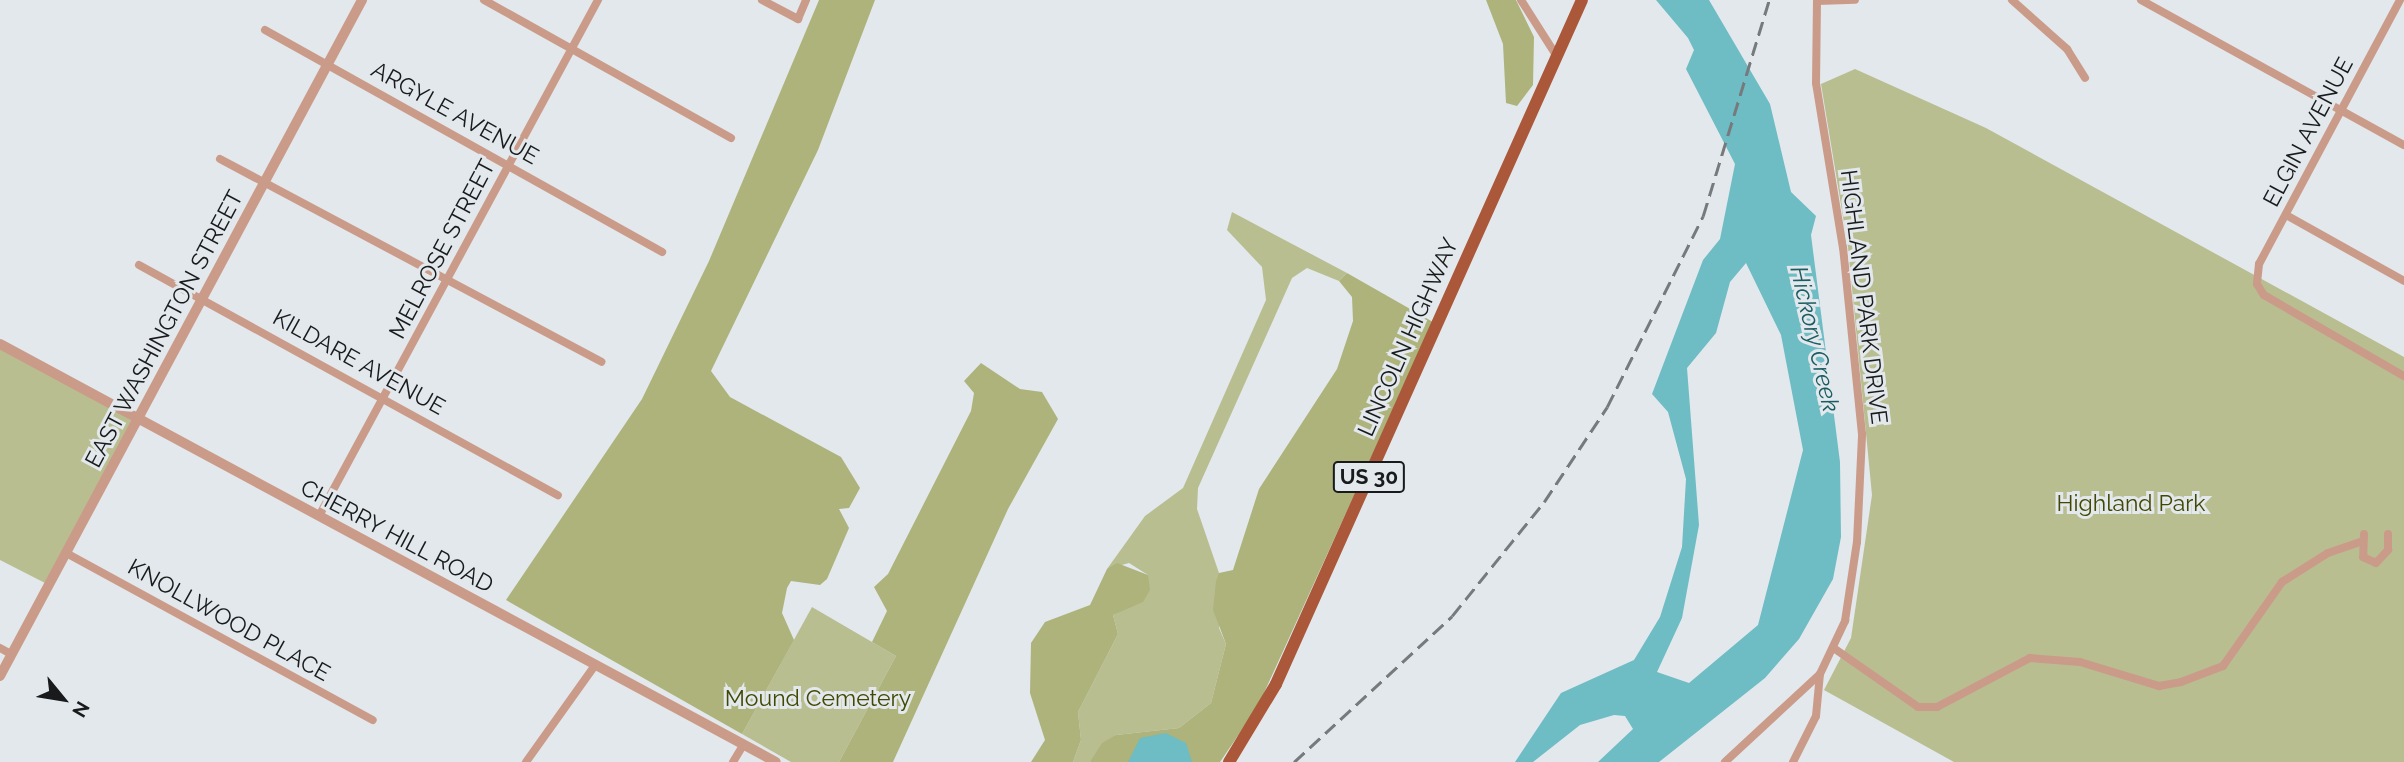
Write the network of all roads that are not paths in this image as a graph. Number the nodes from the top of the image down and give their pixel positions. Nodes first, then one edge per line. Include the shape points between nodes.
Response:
1 (362, 0) edge
2 (484, 0) edge
3 (598, 0) edge
4 (762, 0) edge
5 (806, 0) edge
6 (1521, 0) edge
7 (1582, 0) edge
8 (1817, 0) edge
9 (1855, 0) edge
10 (2012, 0) edge
11 (2141, 0) edge
12 (2400, 0) edge
13 (265, 30) dead end
14 (572, 49) junction
15 (1556, 55) junction
16 (327, 65) junction
17 (2085, 78) dead end
18 (2342, 111) junction
19 (731, 138) dead end
20 (2404, 145) edge
21 (220, 159) dead end
22 (510, 165) junction
23 (264, 182) junction
24 (2286, 215) junction
25 (662, 252) dead end
26 (139, 265) dead end
27 (447, 281) junction
28 (2404, 281) edge
29 (202, 298) junction
30 (0, 344) edge
31 (601, 362) dead end
32 (2404, 376) edge
33 (384, 397) junction
34 (138, 419) junction
35 (558, 495) dead end
36 (319, 516) junction
37 (2388, 534) dead end
38 (68, 554) junction
39 (0, 648) edge
40 (1835, 649) junction
41 (11, 654) junction
42 (596, 664) junction
43 (1820, 674) junction
44 (0, 676) edge
45 (373, 720) dead end
46 (744, 744) junction
47 (526, 762) edge
48 (733, 762) edge
49 (776, 762) edge
50 (1229, 762) edge
51 (1725, 762) edge
52 (1793, 762) edge

1 - 16 street, EAST WASHINGTON STREET
2 - 14 street
3 - 14 street, MELROSE STREET
4 - 5 street via 798,19
6 - 15 street
7 - 15 main road, LINCOLN HIGHWAY / US 30
8 - 9 street
8 - 40 street, HIGHLAND PARK DRIVE via 1816,83 1843,248 1863,458 1857,542
10 - 17 street via 2067,49
11 - 18 street
12 - 18 street, ELGIN AVENUE
13 - 16 street, ARGYLE AVENUE
14 - 19 street
14 - 22 street, MELROSE STREET
15 - 50 main road, LINCOLN HIGHWAY / US 30 via 1276,684
16 - 22 street, ARGYLE AVENUE
16 - 23 street, EAST WASHINGTON STREET
18 - 20 street
18 - 24 street, ELGIN AVENUE
21 - 23 street
22 - 25 street, ARGYLE AVENUE
22 - 27 street, MELROSE STREET
23 - 27 street
23 - 29 street, EAST WASHINGTON STREET
24 - 28 street
24 - 32 street, ELGIN AVENUE via 2259,264 2257,284 2264,295
26 - 29 street, KILDARE AVENUE
27 - 31 street
27 - 33 street, MELROSE STREET
29 - 33 street, KILDARE AVENUE
29 - 34 street, EAST WASHINGTON STREET
30 - 34 street, CHERRY HILL ROAD
33 - 35 street, KILDARE AVENUE
33 - 36 street, MELROSE STREET
34 - 36 street, CHERRY HILL ROAD
34 - 38 street, EAST WASHINGTON STREET
36 - 42 street, CHERRY HILL ROAD
37 - 40 street via 2388,550 2376,562 2363,557 2363,538 2328,553 2282,582 2224,666 2181,682 2159,686 2080,662 2030,658 1937,707 1918,707
38 - 41 street, EAST WASHINGTON STREET
38 - 45 street, KNOLLWOOD PLACE
39 - 41 street
40 - 43 street, HIGHLAND PARK DRIVE
41 - 44 street, EAST WASHINGTON STREET
42 - 46 street, CHERRY HILL ROAD
42 - 47 street
43 - 51 street, HIGHLAND PARK DRIVE
43 - 52 street via 1816,716
46 - 48 street
46 - 49 street, CHERRY HILL ROAD

